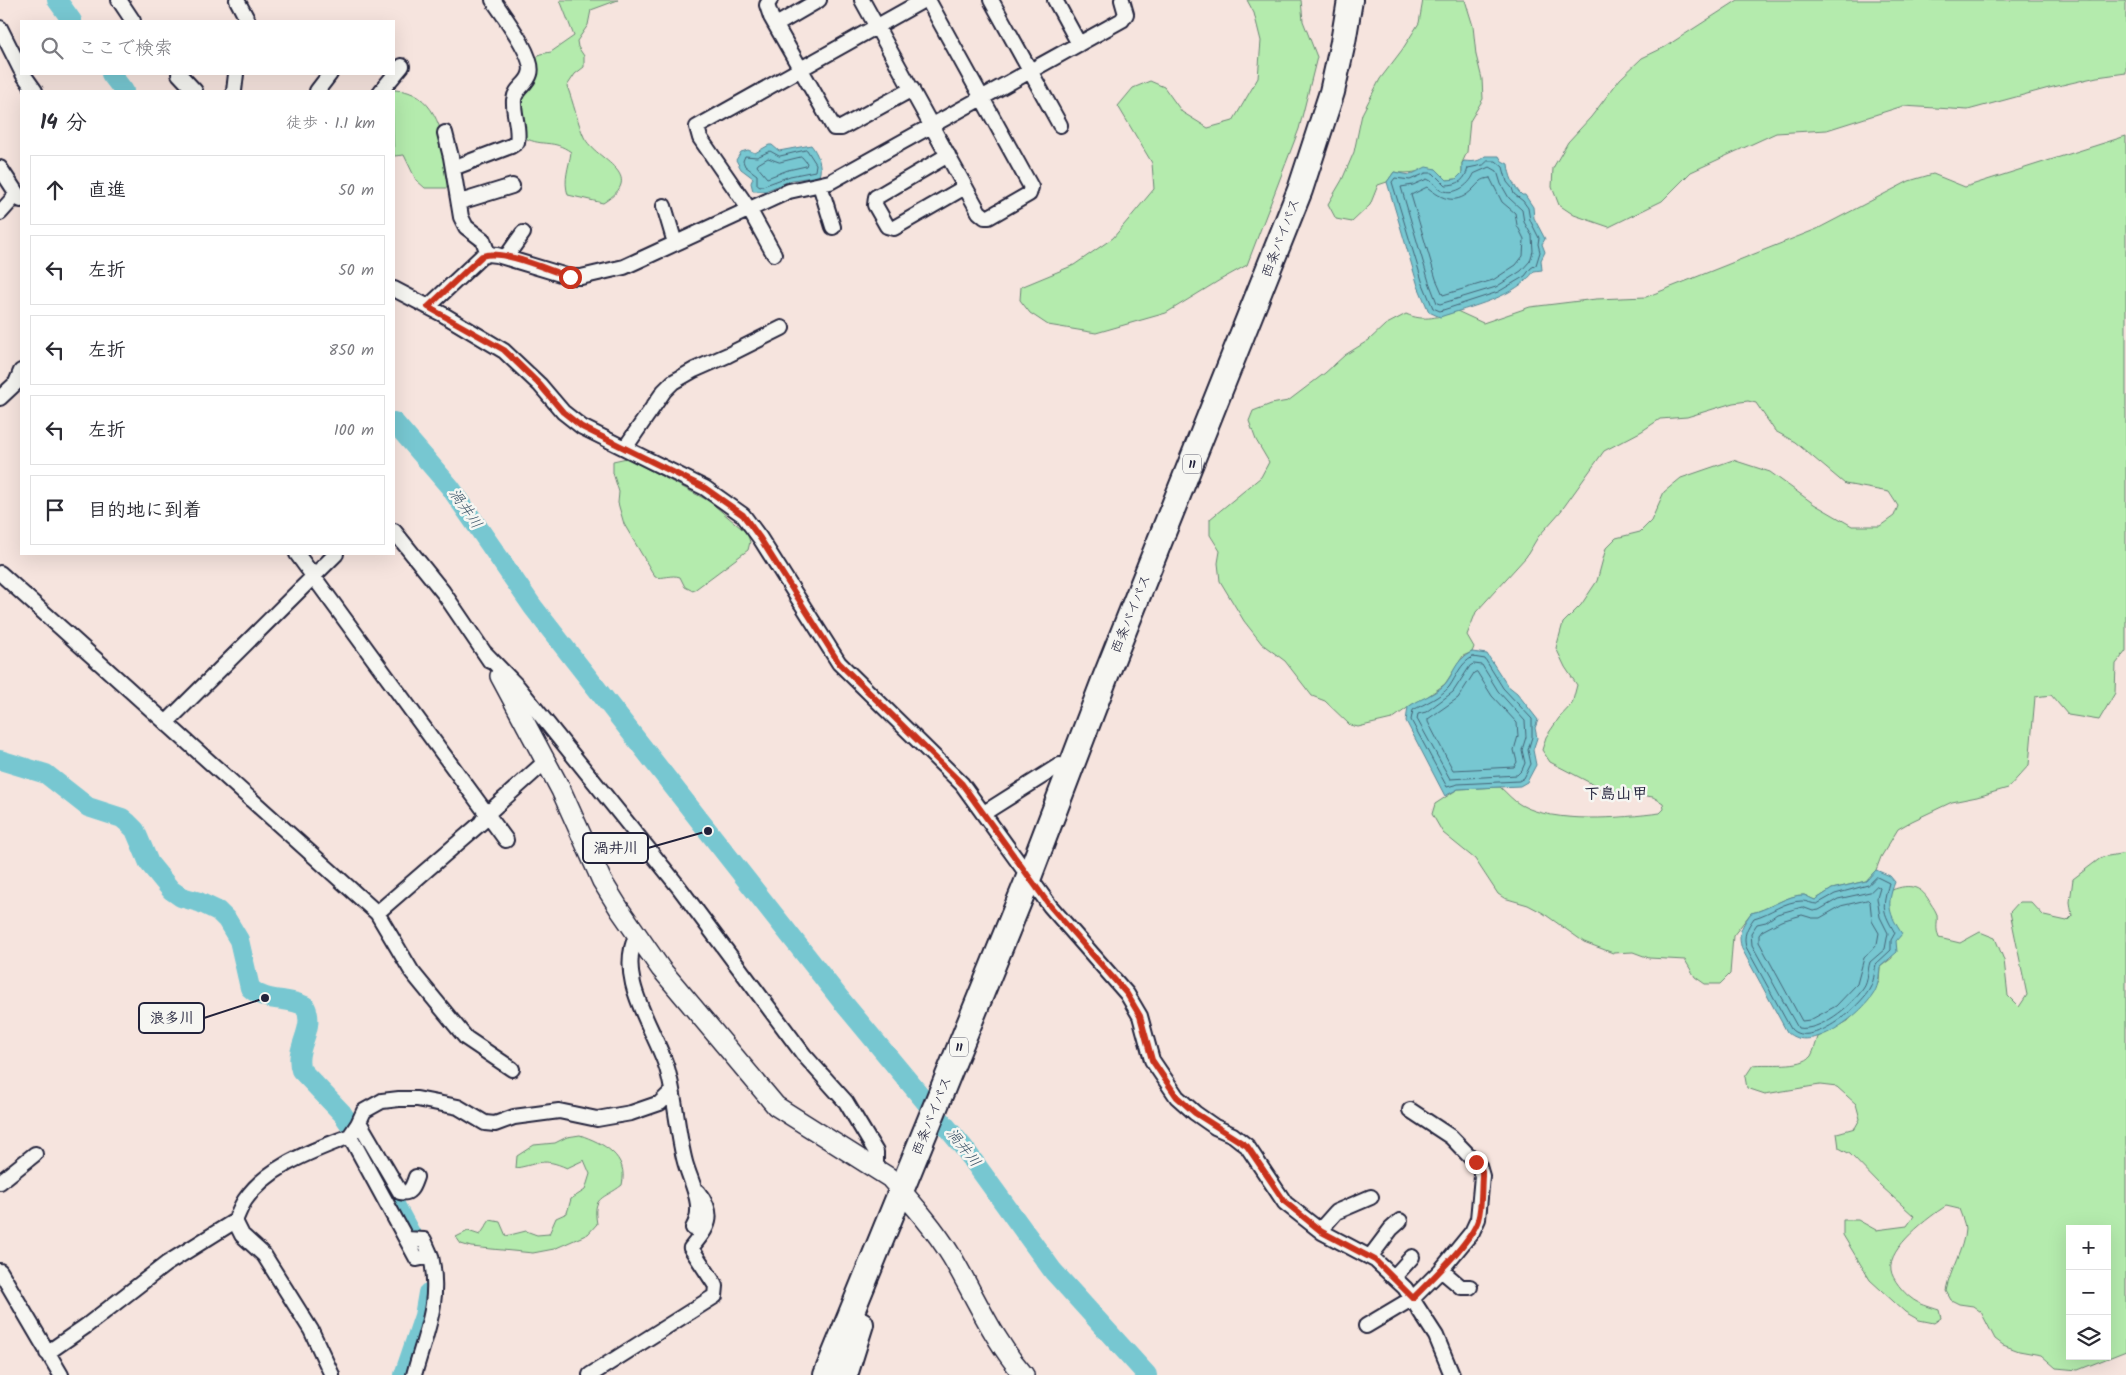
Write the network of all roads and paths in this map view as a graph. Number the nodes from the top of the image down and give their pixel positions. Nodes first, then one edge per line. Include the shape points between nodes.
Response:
1 (236, 0) edge
2 (493, 0) edge
3 (770, 0) edge
4 (819, 0) edge
5 (862, 0) edge
6 (924, 0) edge
7 (928, 0) edge
8 (991, 0) edge
9 (1055, 0) edge
10 (1122, 0) edge
11 (1350, 0) edge
12 (121, 1) edge
13 (132, 20) edge
14 (247, 20) edge
15 (776, 25) junction
16 (877, 26) junction
17 (0, 28) edge
18 (1079, 44) junction
19 (20, 68) edge
20 (800, 69) junction
21 (1030, 71) junction
22 (24, 75) edge
23 (180, 75) edge
24 (236, 75) edge
25 (329, 75) edge
26 (393, 75) edge
27 (912, 89) junction
28 (34, 90) edge
29 (194, 90) edge
30 (234, 90) edge
31 (319, 90) edge
32 (382, 90) edge
33 (982, 98) junction
34 (932, 125) junction
35 (1060, 125) dead end
36 (445, 133) dead end
37 (948, 155) junction
38 (0, 168) edge
39 (454, 168) junction
40 (820, 184) junction
41 (512, 186) dead end
42 (966, 187) junction
43 (19, 197) edge
44 (460, 202) junction
45 (664, 206) dead end
46 (749, 209) junction
47 (0, 213) edge
48 (833, 227) dead end
49 (523, 232) dead end
50 (675, 244) junction
51 (488, 254) junction
52 (774, 254) dead end
53 (506, 257) junction
54 (395, 290) edge
55 (428, 307) junction
56 (782, 328) dead end
57 (20, 373) edge
58 (0, 398) edge
59 (625, 448) junction
60 (395, 532) edge
61 (298, 555) edge
62 (335, 555) edge
63 (312, 576) junction
64 (2, 577) edge
65 (485, 653) junction
66 (500, 676) joint
67 (166, 723) junction
68 (546, 761) junction
69 (1071, 769) junction
70 (984, 813) junction
71 (487, 814) junction
72 (506, 840) dead end
73 (1029, 877) junction
74 (377, 913) junction
75 (637, 934) junction
76 (512, 1069) dead end
77 (671, 1092) junction
78 (1410, 1110) dead end
79 (355, 1129) junction
80 (35, 1154) dead end
81 (876, 1169) junction
82 (416, 1177) dead end
83 (0, 1182) edge
84 (905, 1183) junction
85 (696, 1189) junction
86 (1371, 1197) dead end
87 (234, 1221) junction
88 (890, 1221) junction
89 (1400, 1221) dead end
90 (693, 1228) dead end
91 (1320, 1230) junction
92 (1370, 1257) junction
93 (1412, 1257) dead end
94 (1441, 1270) junction
95 (0, 1271) edge
96 (1394, 1277) junction
97 (1470, 1287) dead end
98 (1413, 1298) junction
99 (1366, 1326) dead end
100 (47, 1353) junction
101 (1450, 1374) edge
102 (60, 1375) edge
103 (332, 1375) edge
104 (414, 1375) edge
105 (590, 1375) edge
106 (826, 1375) edge
107 (845, 1375) edge
108 (1024, 1375) edge

1 - 14 street
2 - 39 street via 527,54 531,67 528,79 515,93 517,142
3 - 15 street via 767,5
4 - 15 street
5 - 16 street
6 - 16 street
7 - 33 street
8 - 21 street
9 - 18 street
10 - 18 street via 1126,14 1122,20
11 - 69 highway, 西条バイパス / 11 via 1332,92 1300,190
12 - 13 street
15 - 20 street
16 - 20 street
16 - 27 street
17 - 19 street
18 - 21 street
20 - 27 street via 832,125 838,129
20 - 46 street via 697,128 700,138
21 - 33 street
21 - 35 street
22 - 28 street
23 - 29 street
24 - 30 street
25 - 31 street
26 - 32 street
27 - 34 street
33 - 34 street
33 - 42 street via 1030,183 1030,191 985,217
34 - 37 street
34 - 40 street via 830,182
36 - 39 street
37 - 42 street
37 - 42 street via 876,197 874,205 887,226 894,228
38 - 43 street
39 - 44 street
40 - 46 street via 789,191
40 - 48 street
41 - 44 street
43 - 47 street
44 - 51 street via 461,218 466,227 483,240
45 - 50 street
46 - 50 street
46 - 52 street
49 - 53 street
50 - 53 street via 624,267 581,278
51 - 53 street
51 - 55 street
54 - 55 street
55 - 59 street via 504,350 571,420
56 - 59 street via 673,382
57 - 58 street via 16,383
59 - 70 street via 705,488 743,515 839,663 956,777
60 - 65 street via 443,592
61 - 63 street
62 - 63 street
63 - 67 street
63 - 71 street
64 - 67 street
65 - 66 street
65 - 81 street via 518,687 678,886 804,1055 846,1102 876,1152
66 - 68 street
67 - 74 street
68 - 71 street
68 - 75 street via 602,881
69 - 70 street via 1060,765
69 - 73 highway, 西条バイパス / 11
70 - 73 street
71 - 72 street
71 - 74 street via 481,823
73 - 84 highway, 西条バイパス / 11
73 - 91 street via 1127,994 1140,1016 1152,1060 1173,1092 1195,1113 1247,1146 1285,1202
74 - 76 street via 412,972 466,1038
75 - 77 street via 630,967 640,1007 667,1069
75 - 81 street via 689,1004 776,1106
77 - 79 street via 660,1103 606,1118 591,1119 559,1111 514,1117 495,1124 485,1123 458,1108 417,1099 399,1099 370,1106
77 - 85 street via 684,1157
78 - 94 street via 1451,1137 1482,1171 1478,1219 1472,1232
79 - 82 street via 400,1192 408,1192
79 - 87 street via 298,1157 265,1178 245,1200
79 - 104 street via 411,1239 417,1259 426,1257 435,1283 434,1304
80 - 83 street
81 - 84 street
84 - 88 highway, 西条バイパス / 11
84 - 108 street via 951,1256 990,1329
85 - 90 street via 698,1214
85 - 105 street via 709,1210 709,1221 691,1248 716,1286 715,1296
86 - 91 street via 1336,1212
87 - 100 street via 166,1264
87 - 103 street via 242,1235 264,1255 310,1330
88 - 106 highway, 西条バイパス / 11
88 - 107 highway, 西条バイパス / 11
89 - 92 street
91 - 92 street
92 - 96 street
93 - 96 street
94 - 97 street via 1461,1287
94 - 98 street
95 - 100 street
96 - 98 street
98 - 99 street
98 - 101 street via 1436,1336
100 - 102 street

